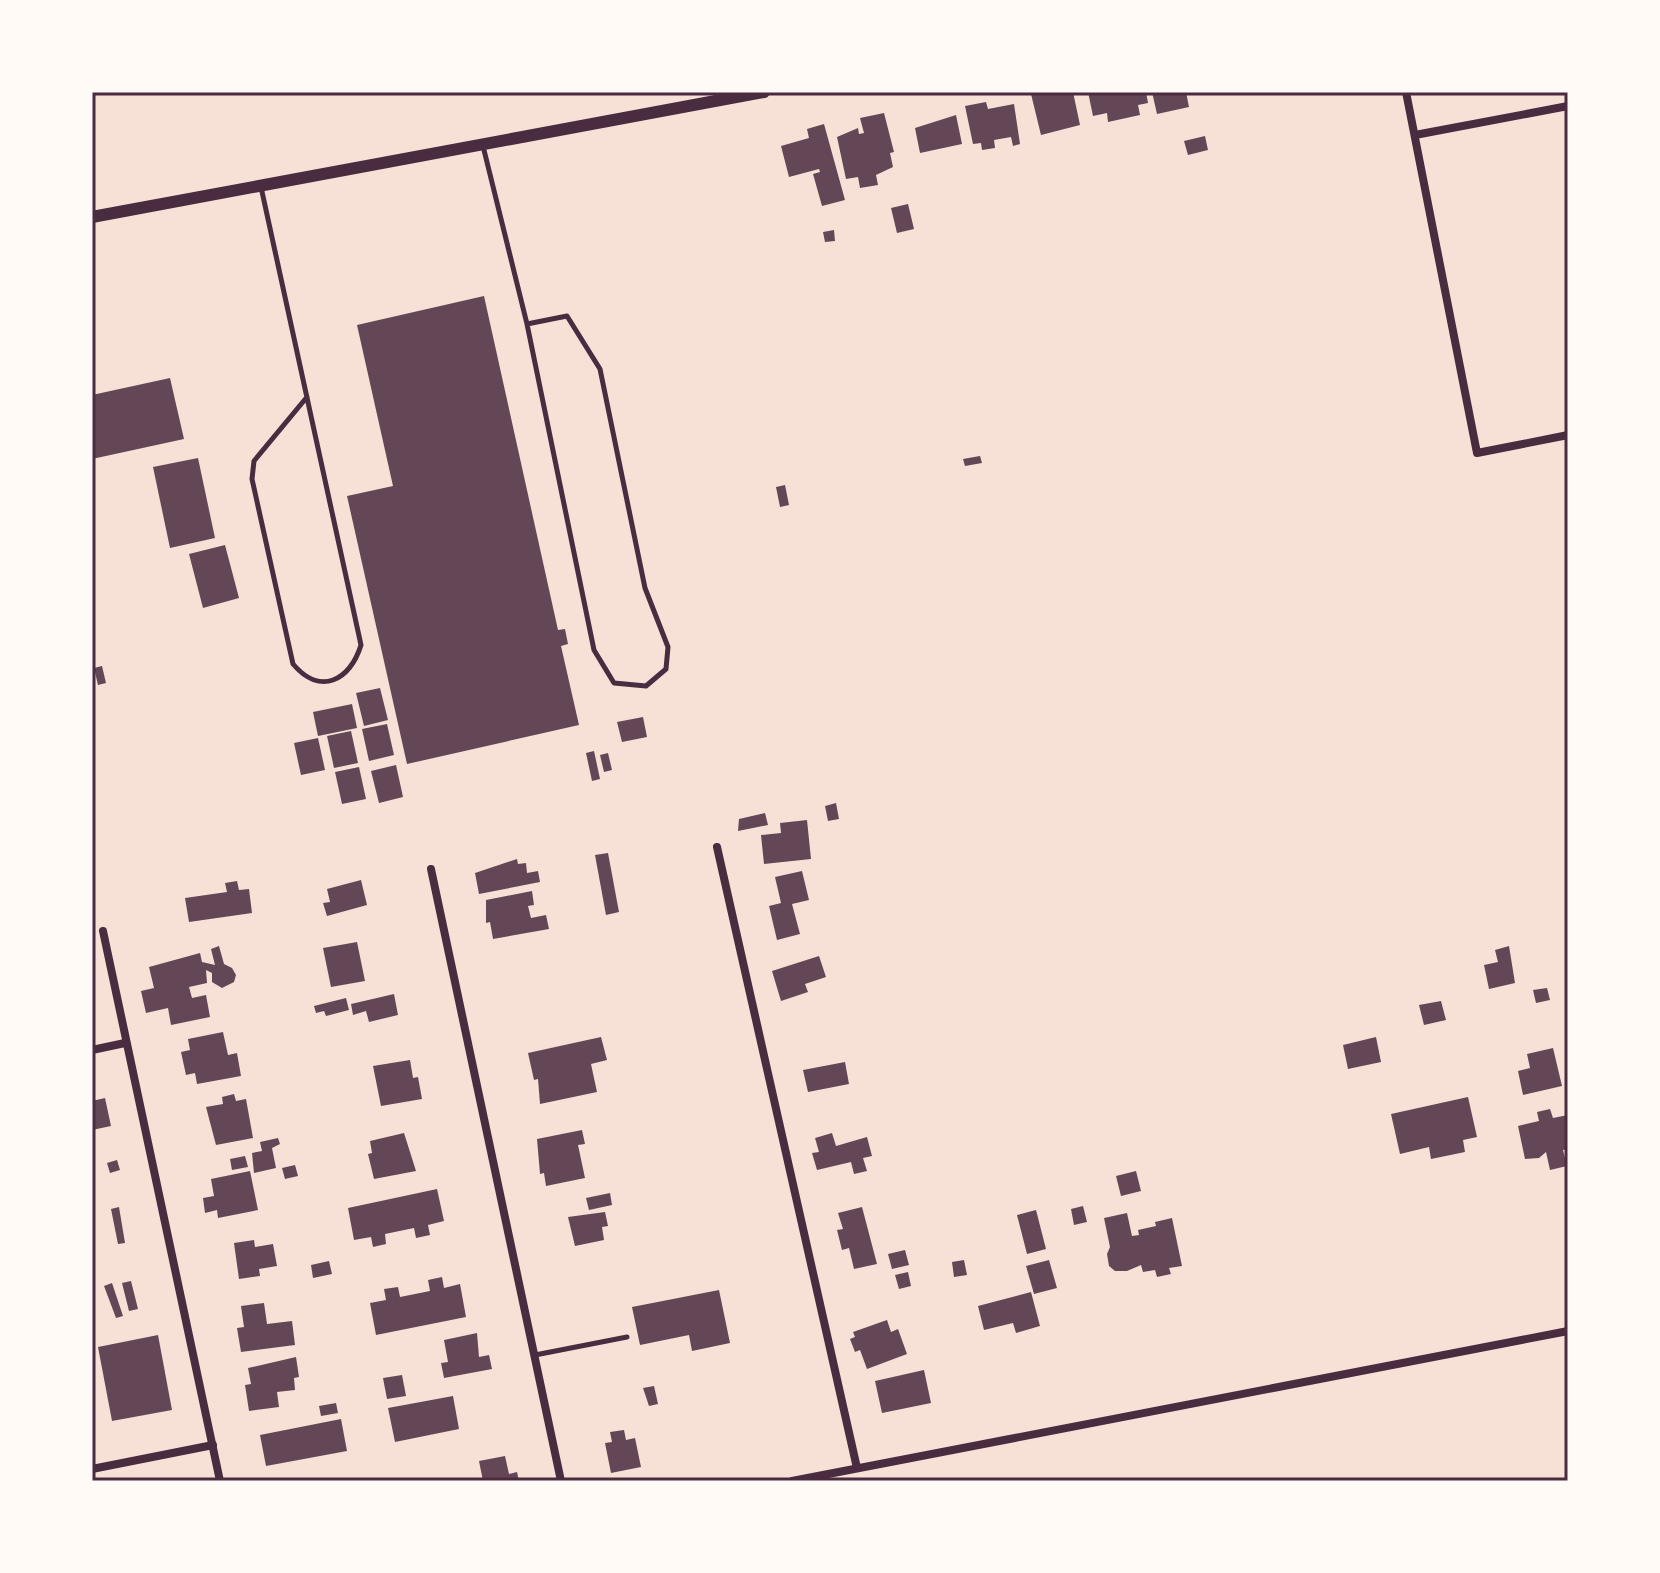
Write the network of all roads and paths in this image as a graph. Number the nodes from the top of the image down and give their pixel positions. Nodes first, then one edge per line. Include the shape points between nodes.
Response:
1 (764, 92) edge
2 (1406, 92) edge
3 (1568, 106) edge
4 (1415, 135) junction
5 (483, 146) junction
6 (261, 186) junction
7 (92, 217) edge
8 (527, 324) junction
9 (307, 397) junction
10 (1568, 435) edge
11 (717, 847) dead end
12 (431, 869) dead end
13 (103, 931) dead end
14 (125, 1043) junction
15 (92, 1050) edge
16 (1568, 1331) edge
17 (627, 1337) dead end
18 (535, 1355) junction
19 (213, 1445) junction
20 (857, 1468) junction
21 (92, 1469) edge
22 (838, 1477) edge
23 (220, 1481) edge
24 (561, 1481) edge
25 (792, 1481) edge

1 - 5 street
2 - 4 street
3 - 4 street
4 - 10 street via 1477,453
5 - 6 street
5 - 8 lane
6 - 7 street
6 - 9 lane
8 - 8 lane via 567,316 600,369 645,588 668,647 666,669 646,686 614,683 594,650
9 - 9 lane via 361,645 344,676 314,681 293,664 252,479 254,461
11 - 20 street
12 - 18 street
13 - 14 street
14 - 15 street
14 - 19 street
16 - 20 street
17 - 18 lane
18 - 24 street
19 - 21 street
19 - 23 street
20 - 22 street
22 - 25 street

